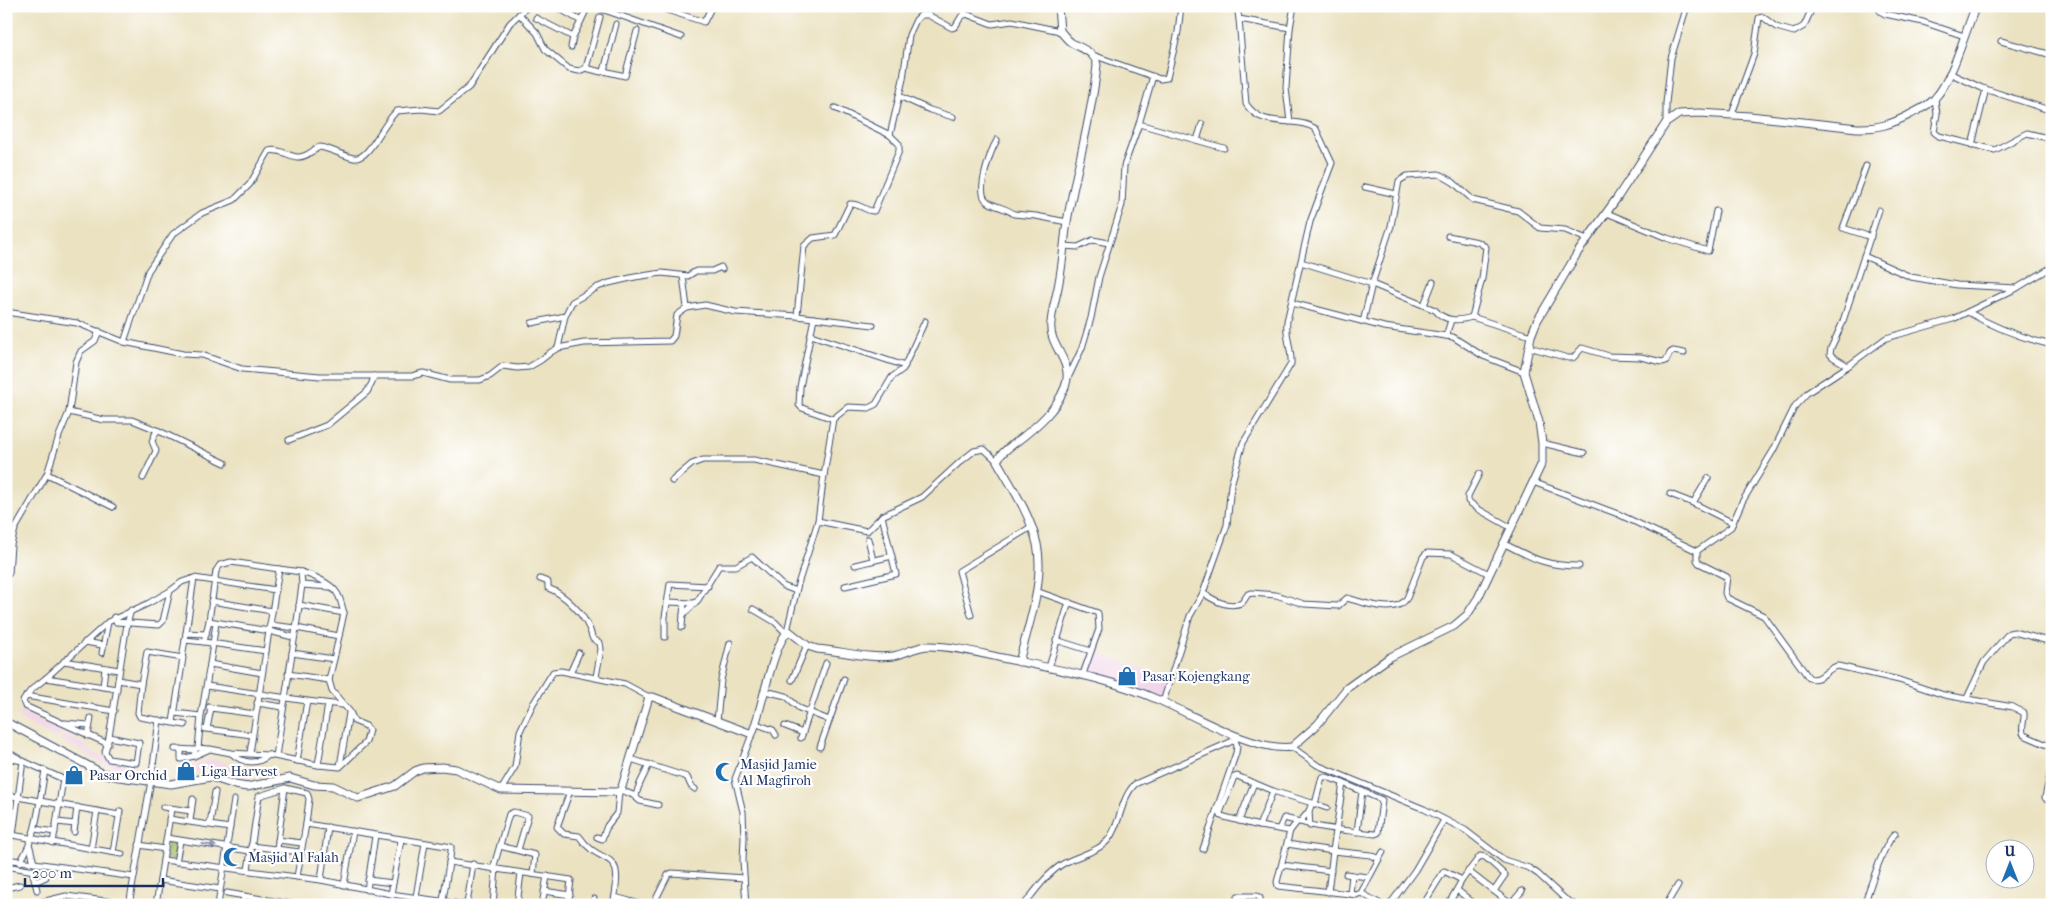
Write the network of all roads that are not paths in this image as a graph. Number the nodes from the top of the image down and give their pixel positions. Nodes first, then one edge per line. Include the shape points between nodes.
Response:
1 (528, 6) edge
2 (555, 6) edge
3 (588, 6) edge
4 (593, 6) edge
5 (655, 6) edge
6 (712, 6) edge
7 (960, 6) edge
8 (1058, 6) edge
9 (1181, 6) edge
10 (1237, 6) edge
11 (1294, 6) edge
12 (1687, 6) edge
13 (1813, 6) edge
14 (1881, 6) edge
15 (1976, 6) edge
16 (519, 14) junction
17 (964, 14) junction
18 (600, 17) dead end
19 (536, 18) dead end
20 (1239, 19) junction
21 (581, 20) junction
22 (616, 24) dead end
23 (1290, 28) junction
24 (637, 31) dead end
25 (1060, 31) junction
26 (1964, 36) junction
27 (573, 37) junction
28 (681, 37) dead end
29 (2001, 41) dead end
30 (572, 47) dead end
31 (1091, 54) junction
32 (2052, 55) edge
33 (586, 68) junction
34 (604, 71) junction
35 (1949, 73) junction
36 (1153, 76) junction
37 (1986, 89) junction
38 (899, 96) junction
39 (1935, 99) junction
40 (835, 108) dead end
41 (2052, 111) edge
42 (1732, 114) junction
43 (953, 117) dead end
44 (1290, 122) junction
45 (1666, 123) junction
46 (1139, 124) junction
47 (1202, 124) dead end
48 (890, 135) junction
49 (2052, 139) edge
50 (997, 140) dead end
51 (1198, 140) junction
52 (1972, 145) junction
53 (1224, 148) dead end
54 (1866, 166) dead end
55 (1365, 187) dead end
56 (1396, 194) junction
57 (1879, 210) dead end
58 (1716, 211) dead end
59 (1606, 214) junction
60 (1067, 222) junction
61 (1448, 236) dead end
62 (1871, 237) junction
63 (1587, 238) junction
64 (1109, 243) junction
65 (1064, 246) junction
66 (1864, 256) junction
67 (1301, 262) junction
68 (2052, 267) edge
69 (722, 269) dead end
70 (683, 276) junction
71 (1433, 282) dead end
72 (1372, 284) junction
73 (2017, 288) junction
74 (1292, 303) junction
75 (1424, 306) junction
76 (687, 308) junction
77 (6, 312) edge
78 (1968, 312) junction
79 (565, 316) junction
80 (797, 316) junction
81 (1472, 317) junction
82 (814, 318) junction
83 (1451, 320) junction
84 (925, 321) dead end
85 (1363, 322) junction
86 (532, 323) dead end
87 (873, 324) dead end
88 (99, 331) junction
89 (811, 335) junction
90 (1446, 336) junction
91 (1531, 336) junction
92 (124, 342) junction
93 (2052, 345) edge
94 (558, 348) junction
95 (1528, 348) junction
96 (1684, 353) dead end
97 (905, 366) junction
98 (1848, 366) junction
99 (1524, 372) junction
100 (374, 376) junction
101 (1069, 376) junction
102 (69, 412) junction
103 (834, 419) junction
104 (157, 430) junction
105 (289, 440) dead end
106 (1542, 443) junction
107 (1584, 453) dead end
108 (997, 461) junction
109 (225, 463) dead end
110 (47, 474) junction
111 (1479, 474) dead end
112 (824, 475) junction
113 (143, 478) dead end
114 (1708, 478) dead end
115 (672, 481) dead end
116 (1533, 482) junction
117 (1670, 494) dead end
118 (1693, 502) junction
119 (113, 507) dead end
120 (882, 516) junction
121 (818, 521) junction
122 (1733, 523) junction
123 (1031, 527) junction
124 (1510, 527) junction
125 (868, 539) dead end
126 (1503, 543) junction
127 (1697, 551) junction
128 (892, 556) junction
129 (873, 560) junction
130 (856, 565) dead end
131 (1579, 566) dead end
132 (279, 569) junction
133 (301, 572) junction
134 (1489, 574) junction
135 (6, 577) edge
136 (194, 578) junction
137 (540, 579) dead end
138 (214, 581) junction
139 (302, 585) junction
140 (708, 586) junction
141 (846, 586) dead end
142 (330, 587) junction
143 (276, 590) junction
144 (170, 591) junction
145 (796, 591) junction
146 (1036, 591) junction
147 (1203, 593) junction
148 (211, 601) junction
149 (668, 602) junction
150 (1069, 602) junction
151 (684, 603) junction
152 (694, 604) junction
153 (299, 606) junction
154 (753, 609) dead end
155 (131, 610) junction
156 (272, 611) junction
157 (344, 613) junction
158 (683, 614) junction
159 (971, 615) dead end
160 (114, 617) junction
161 (209, 621) junction
162 (108, 622) junction
163 (216, 623) junction
164 (127, 624) junction
165 (270, 624) junction
166 (682, 627) dead end
167 (296, 628) junction
168 (268, 631) junction
169 (787, 632) junction
170 (186, 633) junction
171 (206, 634) junction
172 (339, 636) junction
173 (294, 637) junction
174 (665, 637) dead end
175 (185, 640) junction
176 (1056, 640) junction
177 (85, 642) junction
178 (204, 642) junction
179 (2052, 642) edge
180 (212, 643) junction
181 (730, 643) dead end
182 (102, 645) junction
183 (807, 645) junction
184 (266, 651) junction
185 (1091, 651) junction
186 (102, 653) dead end
187 (292, 653) junction
188 (579, 654) dead end
189 (182, 658) junction
190 (334, 659) junction
191 (64, 660) junction
192 (1020, 662) junction
193 (826, 663) dead end
194 (210, 664) junction
195 (1049, 667) junction
196 (106, 668) junction
197 (119, 670) junction
198 (262, 672) junction
199 (570, 673) junction
200 (288, 674) junction
201 (1083, 674) junction
202 (46, 678) junction
203 (596, 678) junction
204 (844, 679) dead end
205 (118, 680) junction
206 (329, 680) junction
207 (792, 680) dead end
208 (141, 684) junction
209 (207, 686) junction
210 (104, 687) junction
211 (117, 689) junction
212 (765, 691) junction
213 (259, 694) junction
214 (26, 696) junction
215 (649, 697) junction
216 (285, 698) junction
217 (1967, 698) junction
218 (41, 699) junction
219 (307, 701) junction
220 (1163, 702) junction
221 (257, 703) junction
222 (328, 704) junction
223 (342, 704) junction
224 (203, 706) junction
225 (283, 707) junction
226 (211, 708) junction
227 (114, 710) junction
228 (39, 712) junction
229 (350, 712) junction
230 (810, 712) junction
231 (175, 713) junction
232 (256, 714) junction
233 (201, 716) junction
234 (91, 718) dead end
235 (159, 720) junction
236 (829, 720) junction
237 (716, 721) junction
238 (6, 722) edge
239 (174, 722) junction
240 (60, 723) junction
241 (757, 724) junction
242 (89, 725) junction
243 (185, 725) dead end
244 (785, 726) dead end
245 (200, 728) junction
246 (207, 729) junction
247 (752, 734) junction
248 (252, 735) junction
249 (776, 735) dead end
250 (88, 736) junction
251 (109, 737) junction
252 (1236, 738) junction
253 (108, 744) junction
254 (820, 747) dead end
255 (1292, 747) junction
256 (2052, 747) edge
257 (210, 749) junction
258 (6, 751) edge
259 (196, 751) junction
260 (230, 753) junction
261 (250, 753) junction
262 (269, 754) junction
263 (276, 756) junction
264 (6, 758) edge
265 (631, 759) junction
266 (23, 760) junction
267 (297, 761) junction
268 (649, 764) junction
269 (2052, 765) edge
270 (318, 766) junction
271 (340, 767) junction
272 (45, 771) junction
273 (151, 781) junction
274 (1254, 783) junction
275 (1343, 783) junction
276 (285, 788) junction
277 (695, 789) dead end
278 (501, 790) junction
279 (570, 791) junction
280 (620, 791) junction
281 (1273, 791) junction
282 (1362, 791) junction
283 (214, 792) dead end
284 (6, 795) edge
285 (636, 797) junction
286 (18, 798) junction
287 (193, 798) dead end
288 (234, 800) dead end
289 (39, 801) junction
290 (2052, 802) edge
291 (60, 804) junction
292 (1314, 804) junction
293 (658, 805) dead end
294 (77, 807) junction
295 (163, 807) dead end
296 (1327, 808) dead end
297 (171, 809) junction
298 (97, 811) junction
299 (191, 811) junction
300 (1309, 811) junction
301 (169, 819) junction
302 (1444, 820) junction
303 (190, 821) junction
304 (1239, 821) junction
305 (57, 822) junction
306 (1298, 822) junction
307 (75, 824) junction
308 (210, 824) junction
309 (306, 824) junction
310 (1259, 826) junction
311 (1310, 826) junction
312 (328, 827) junction
313 (230, 828) junction
314 (35, 829) junction
315 (1280, 829) junction
316 (1337, 829) junction
317 (353, 831) junction
318 (1290, 831) junction
319 (55, 832) junction
320 (74, 832) dead end
321 (1357, 832) junction
322 (6, 834) edge
323 (1895, 834) dead end
324 (13, 835) junction
325 (375, 836) junction
326 (597, 837) dead end
327 (32, 838) junction
328 (167, 838) junction
329 (180, 840) junction
330 (278, 840) junction
331 (401, 840) junction
332 (53, 843) junction
333 (302, 843) junction
334 (425, 843) junction
335 (1287, 844) junction
336 (139, 845) junction
337 (500, 846) junction
338 (29, 848) junction
339 (165, 848) junction
340 (227, 848) junction
341 (91, 849) junction
342 (251, 849) junction
343 (277, 849) junction
344 (1203, 849) dead end
345 (518, 850) junction
346 (1333, 850) junction
347 (113, 852) junction
348 (300, 852) junction
349 (1383, 852) dead end
350 (122, 854) dead end
351 (6, 859) edge
352 (1379, 859) junction
353 (21, 860) junction
354 (163, 860) junction
355 (34, 862) junction
356 (176, 862) junction
357 (449, 862) junction
358 (473, 864) junction
359 (1282, 865) junction
360 (6, 866) edge
361 (224, 868) junction
362 (495, 869) junction
363 (32, 870) junction
364 (248, 870) junction
365 (1331, 871) junction
366 (1468, 872) junction
367 (521, 873) junction
368 (533, 874) junction
369 (1346, 874) dead end
370 (1352, 875) junction
371 (547, 876) junction
372 (134, 877) junction
373 (297, 877) junction
374 (1368, 877) junction
375 (744, 878) junction
376 (160, 880) junction
377 (321, 880) junction
378 (368, 880) junction
379 (1462, 880) junction
380 (35, 882) junction
381 (393, 883) junction
382 (20, 884) dead end
383 (344, 885) junction
384 (1678, 885) dead end
385 (6, 888) edge
386 (220, 889) junction
387 (37, 890) dead end
388 (366, 890) junction
389 (1457, 890) junction
390 (544, 891) junction
391 (1522, 891) dead end
392 (1328, 892) junction
393 (1494, 892) junction
394 (227, 893) dead end
395 (1361, 893) junction
396 (392, 894) junction
397 (570, 894) junction
398 (1350, 894) junction
399 (244, 896) junction
400 (416, 897) junction
401 (615, 897) junction
402 (59, 898) junction
403 (443, 900) junction
404 (84, 901) edge
405 (114, 902) dead end
406 (105, 903) edge
407 (156, 903) edge
408 (36, 904) edge
409 (1378, 904) edge
410 (1392, 904) edge
411 (1511, 904) edge
412 (29, 905) edge
413 (58, 905) edge
414 (80, 905) edge
415 (129, 905) edge
416 (178, 905) edge
417 (218, 905) edge
418 (242, 905) edge
419 (297, 905) edge
420 (468, 905) edge
421 (492, 905) edge
422 (517, 905) edge
423 (542, 905) edge
424 (568, 905) edge
425 (614, 905) edge
426 (644, 905) edge
427 (653, 905) edge
428 (746, 905) edge
429 (1024, 905) edge
430 (1235, 905) edge
431 (1261, 905) edge
432 (1423, 905) edge
433 (1448, 905) edge
434 (1476, 905) edge
435 (1576, 905) edge
436 (1666, 905) edge
437 (1864, 905) edge

1 - 16 street
2 - 21 street
3 - 21 street
4 - 28 street
5 - 6 street via 704,22
7 - 17 street
8 - 25 street
9 - 36 street via 1167,78
10 - 20 street
11 - 23 street
12 - 45 street via 1671,58
13 - 42 street via 1804,26 1796,31 1782,29 1759,18 1754,54
14 - 26 street via 1880,11 1885,14
15 - 26 street
16 - 33 street via 549,53 573,70
16 - 92 street via 510,22 469,87 439,111 397,111 364,156 356,158 320,147 298,157 269,151 250,184 234,200 202,213 173,234 148,271
17 - 25 street via 992,24 1012,21
17 - 38 street via 953,28 928,15 921,15 916,20 909,35
18 - 33 street
19 - 27 street
20 - 23 street
20 - 44 street via 1246,104 1264,119
21 - 27 street
22 - 34 street
23 - 44 street via 1286,88
24 - 34 street via 625,76
25 - 31 street
26 - 35 street
27 - 30 street
29 - 32 street
31 - 36 street
31 - 60 street via 1096,60 1095,79
33 - 34 street
35 - 37 street
35 - 39 street
36 - 46 street
37 - 41 street
37 - 52 street
38 - 43 street
38 - 48 street
39 - 42 street via 1904,118 1873,128
39 - 52 street via 1935,134
40 - 48 street
42 - 45 street via 1684,113
44 - 67 street via 1311,125 1316,129 1332,161 1310,222
45 - 59 street
46 - 51 street
46 - 64 street via 1124,166 1122,205
47 - 51 street
48 - 80 street via 899,144 899,151 874,211 850,204 834,235 813,238 804,246
49 - 52 street via 2029,133 1998,149
50 - 60 street via 984,180 985,200 1014,214
51 - 53 street
54 - 62 street via 1842,228
55 - 56 street
56 - 63 street via 1398,183 1404,176 1439,174 1476,202 1518,211 1540,228 1564,230
56 - 72 street via 1391,226
57 - 62 street
58 - 59 street via 1708,251
59 - 63 street
60 - 65 street
61 - 81 street via 1478,242 1486,247
62 - 66 street
63 - 91 street
64 - 65 street via 1093,240 1078,247
64 - 101 street via 1096,288 1092,318
65 - 101 street via 1051,327
66 - 73 street via 1924,280
66 - 98 street via 1830,350 1833,357
67 - 72 street
67 - 74 street
68 - 73 street
69 - 70 street via 696,271 690,276
70 - 76 street
70 - 79 street via 662,274 609,283 572,302
71 - 75 street
72 - 75 street
72 - 85 street
73 - 78 street
74 - 85 street
74 - 147 street via 1286,325 1291,364 1243,442 1231,485 1227,525
75 - 83 street
76 - 80 street via 709,306 735,312
76 - 94 street via 677,315 674,336 670,341
77 - 88 street via 69,322
78 - 93 street via 2013,334
78 - 98 street via 1886,338
79 - 86 street
79 - 94 street
80 - 82 street
81 - 83 street
81 - 91 street
82 - 87 street
82 - 89 street
83 - 90 street
84 - 97 street
85 - 90 street
88 - 92 street
88 - 102 street via 95,341 82,351 76,362
89 - 97 street
89 - 103 street via 799,405
90 - 99 street via 1494,361
91 - 95 street
92 - 100 street via 202,356 256,371
94 - 100 street via 529,366 502,366 480,380 450,380 423,373
95 - 96 street via 1568,358 1586,348 1609,356 1645,357 1662,362 1674,351
95 - 99 street
97 - 103 street via 892,377 873,408 850,406
98 - 122 street via 1806,393 1794,406
99 - 106 street
100 - 105 street via 367,392 327,425
101 - 108 street via 1053,409
102 - 104 street via 104,420 132,420
102 - 110 street
103 - 112 street
104 - 109 street
104 - 113 street via 152,441 156,450
106 - 107 street
106 - 116 street via 1542,463
108 - 120 street via 984,449 974,452 922,497
108 - 123 street
110 - 119 street
110 - 135 street via 15,529
111 - 124 street via 1468,501
112 - 115 street via 754,460 703,460 692,464
112 - 121 street
114 - 118 street
116 - 124 street
116 - 127 street via 1618,514
117 - 118 street
118 - 122 street
120 - 121 street via 864,531
120 - 128 street
121 - 145 street
122 - 127 street
123 - 146 street via 1038,548
123 - 159 street via 959,571
124 - 126 street
125 - 129 street
126 - 131 street via 1544,563
126 - 134 street
127 - 217 street via 1698,562 1727,578 1727,598 1764,616 1808,678 1820,678 1838,666 1899,680 1944,695
128 - 129 street
128 - 141 street via 896,574
129 - 130 street
132 - 133 street
132 - 138 street via 226,563 218,568
132 - 143 street
133 - 139 street
133 - 142 street
134 - 147 street via 1451,554 1427,553 1422,557 1404,602 1396,607 1346,598 1338,606 1318,606 1276,595 1252,593 1242,603 1230,604 1217,602
134 - 255 street via 1473,607 1463,619 1375,667 1344,691 1317,724
136 - 138 street
136 - 144 street
136 - 170 street
137 - 203 street via 548,582 548,588 575,609 589,627 593,639 600,643
138 - 143 street
138 - 148 street
139 - 142 street
139 - 153 street
140 - 145 street via 719,566 736,566 752,557 783,586
140 - 149 street via 670,584
140 - 152 street
142 - 157 street via 338,594
143 - 156 street
144 - 155 street
144 - 164 street via 160,624
145 - 169 street
146 - 150 street
146 - 192 street
147 - 220 street via 1190,616
148 - 156 street
148 - 161 street
149 - 151 street
149 - 174 street
150 - 176 street
150 - 185 street via 1098,613 1098,629
151 - 152 street
151 - 158 street
152 - 158 street
153 - 157 street
153 - 167 street
154 - 169 street
155 - 160 street
155 - 164 street
156 - 165 street
157 - 172 street
158 - 166 street
160 - 162 street
160 - 164 street via 116,622
161 - 163 street
161 - 171 street
162 - 177 street
162 - 182 street
163 - 168 street
163 - 180 street
164 - 197 street
165 - 167 street
165 - 168 street
167 - 172 street
167 - 173 street
168 - 173 street
168 - 184 street
169 - 183 street
169 - 212 street via 769,672
170 - 171 street
170 - 175 street
171 - 178 street
172 - 190 street
173 - 187 street
175 - 178 street
175 - 189 street
176 - 185 street
176 - 195 street
177 - 182 street
177 - 191 street
178 - 180 street
179 - 217 street via 2010,633 1984,662
180 - 184 street
180 - 194 street
181 - 237 street
182 - 186 street
183 - 192 street via 875,657 894,656 931,646
183 - 207 street
184 - 198 street
185 - 201 street
187 - 190 street
187 - 200 street
188 - 199 street
189 - 208 street via 147,652
189 - 231 street
190 - 206 street
191 - 196 street
191 - 202 street
192 - 195 street
193 - 230 street
194 - 198 street
194 - 209 street
195 - 201 street
196 - 197 street
196 - 210 street
197 - 205 street
198 - 213 street
199 - 203 street
199 - 278 street via 554,671 546,680 520,731 515,767
200 - 206 street
200 - 216 street
201 - 220 street
202 - 210 street
202 - 214 street
203 - 215 street via 630,686
204 - 236 street
205 - 208 street
205 - 211 street
206 - 223 street via 332,691
208 - 235 street via 138,715
209 - 213 street
209 - 224 street
210 - 211 street
211 - 227 street
212 - 230 street via 786,696 796,706
212 - 241 street
213 - 216 street
213 - 221 street
214 - 218 street
214 - 228 street via 23,704
215 - 237 street
215 - 265 street
216 - 219 street
216 - 225 street
217 - 256 street via 2023,711 2022,734
218 - 227 street
218 - 228 street
219 - 222 street
219 - 267 street
220 - 252 street
221 - 225 street
221 - 232 street
222 - 223 street
222 - 270 street
223 - 229 street
224 - 226 street
224 - 233 street
225 - 263 street
226 - 232 street
226 - 246 street
227 - 251 street
228 - 240 street
229 - 271 street
229 - 271 street via 354,721 369,728 369,734 366,742
230 - 236 street
230 - 244 street via 802,735
231 - 233 street
231 - 239 street
232 - 248 street
233 - 245 street
234 - 242 street
235 - 239 street
235 - 273 street
236 - 254 street
237 - 247 street
238 - 273 street via 102,772
239 - 243 street
240 - 242 street
240 - 250 street
241 - 247 street
241 - 249 street via 773,730
242 - 250 street
245 - 246 street
245 - 259 street
246 - 248 street
247 - 375 street via 734,779 742,812
248 - 261 street
250 - 253 street
251 - 253 street
251 - 253 street via 139,743 135,764 107,757
252 - 255 street
252 - 344 street via 1236,754
252 - 429 street via 1135,784 1108,840 1059,866
255 - 302 street via 1317,765
257 - 259 street
257 - 259 street
257 - 260 street
258 - 266 street
259 - 259 street via 181,759 178,749
260 - 261 street
260 - 262 street via 248,762 259,761
261 - 262 street
262 - 263 street
263 - 267 street
264 - 266 street
265 - 268 street
265 - 280 street
266 - 272 street
266 - 286 street
267 - 270 street
268 - 277 street via 688,777
268 - 285 street
269 - 290 street via 2044,798
270 - 271 street
272 - 289 street
272 - 291 street via 63,779
273 - 278 street via 179,784 211,777 247,786 290,778 333,786 358,798 390,788 423,768 442,767 456,769
273 - 336 street
274 - 281 street
274 - 304 street
274 - 304 street via 1237,776 1233,778 1220,814
275 - 282 street
275 - 292 street via 1322,777
275 - 316 street
276 - 309 street via 309,796
276 - 330 street
276 - 342 street via 258,796
278 - 279 street
279 - 280 street
279 - 401 street via 558,830 579,836 584,844 612,862 617,869
280 - 285 street
280 - 326 street via 617,813 607,826 604,837
281 - 292 street
281 - 310 street
282 - 321 street
282 - 321 street via 1382,800 1378,835
283 - 308 street
284 - 286 street
285 - 293 street
286 - 289 street
286 - 324 street
287 - 299 street
288 - 313 street
289 - 291 street
289 - 314 street
291 - 294 street
291 - 305 street
292 - 296 street
292 - 300 street
294 - 298 street
294 - 307 street
295 - 297 street
297 - 299 street
297 - 301 street
298 - 341 street
298 - 347 street via 120,813
299 - 303 street
300 - 306 street
300 - 311 street
301 - 303 street
301 - 328 street
302 - 410 street
302 - 435 street via 1465,830 1504,860 1529,868
303 - 308 street
304 - 310 street
305 - 307 street
305 - 319 street
306 - 311 street
306 - 315 street via 1284,818
306 - 318 street
307 - 320 street
308 - 313 street
309 - 312 street
309 - 333 street
310 - 315 street
311 - 316 street
312 - 317 street
312 - 377 street
313 - 340 street
314 - 319 street
314 - 327 street
315 - 318 street
316 - 321 street
316 - 346 street
317 - 325 street
317 - 383 street
318 - 335 street
319 - 332 street
322 - 324 street
323 - 437 street via 1885,848
324 - 327 street
325 - 331 street
325 - 378 street
327 - 332 street
327 - 338 street
328 - 329 street
328 - 339 street
329 -> 340 street
329 - 356 street
330 - 333 street
330 - 343 street
331 - 334 street
331 - 381 street
332 - 341 street
333 - 348 street
334 - 357 street via 451,847
334 - 400 street
335 - 346 street
335 - 359 street
336 - 339 street
336 - 372 street
337 - 345 street
337 - 345 street via 509,814 514,812 528,816
337 - 362 street
338 - 353 street
338 - 355 street
339 - 354 street
340 - 342 street
340 - 361 street
341 - 347 street
342 - 343 street
342 - 364 street
343 - 348 street
345 - 368 street via 535,855
346 - 352 street
346 - 365 street
347 - 350 street
348 - 373 street
349 - 352 street
351 - 353 street
352 - 374 street
353 - 355 street
354 - 356 street
354 - 376 street
355 - 372 street
356 - 361 street
357 - 358 street
357 - 403 street
358 - 362 street
358 - 420 street
359 - 365 street
359 - 392 street via 1278,886
360 - 363 street
361 - 364 street
361 - 386 street
362 - 367 street
362 - 421 street
363 - 380 street
363 - 380 street via 46,874
364 - 373 street
365 - 392 street
366 - 379 street
366 - 393 street
366 - 393 street via 1480,856 1485,857 1505,875
367 - 368 street
367 - 422 street
368 - 371 street
369 - 370 street
370 - 374 street
370 - 398 street
371 - 390 street
371 - 397 street via 572,880
372 - 415 street
373 - 377 street
374 - 395 street
375 - 427 street via 672,873
375 - 428 street
376 - 386 street
376 - 407 street
377 - 383 street
378 - 381 street
378 - 388 street
379 - 389 street
379 - 432 street via 1444,871
380 - 387 street
381 - 396 street
382 - 385 street
383 - 388 street
384 - 436 street
386 - 417 street
388 - 396 street
389 - 433 street
389 - 434 street
390 - 397 street
390 - 423 street
391 - 411 street
392 - 398 street
393 - 411 street
394 - 399 street
395 - 398 street
395 - 409 street
396 - 400 street
397 - 424 street
399 - 418 street
399 - 419 street
400 - 403 street
401 - 425 street
401 - 426 street
402 - 404 street via 72,896
402 - 408 street
402 - 413 street
403 - 420 street
404 - 406 street
404 - 414 street
405 - 406 street
407 - 416 street
408 - 412 street
409 - 410 street via 1386,901
430 - 431 street via 1238,896 1257,896

